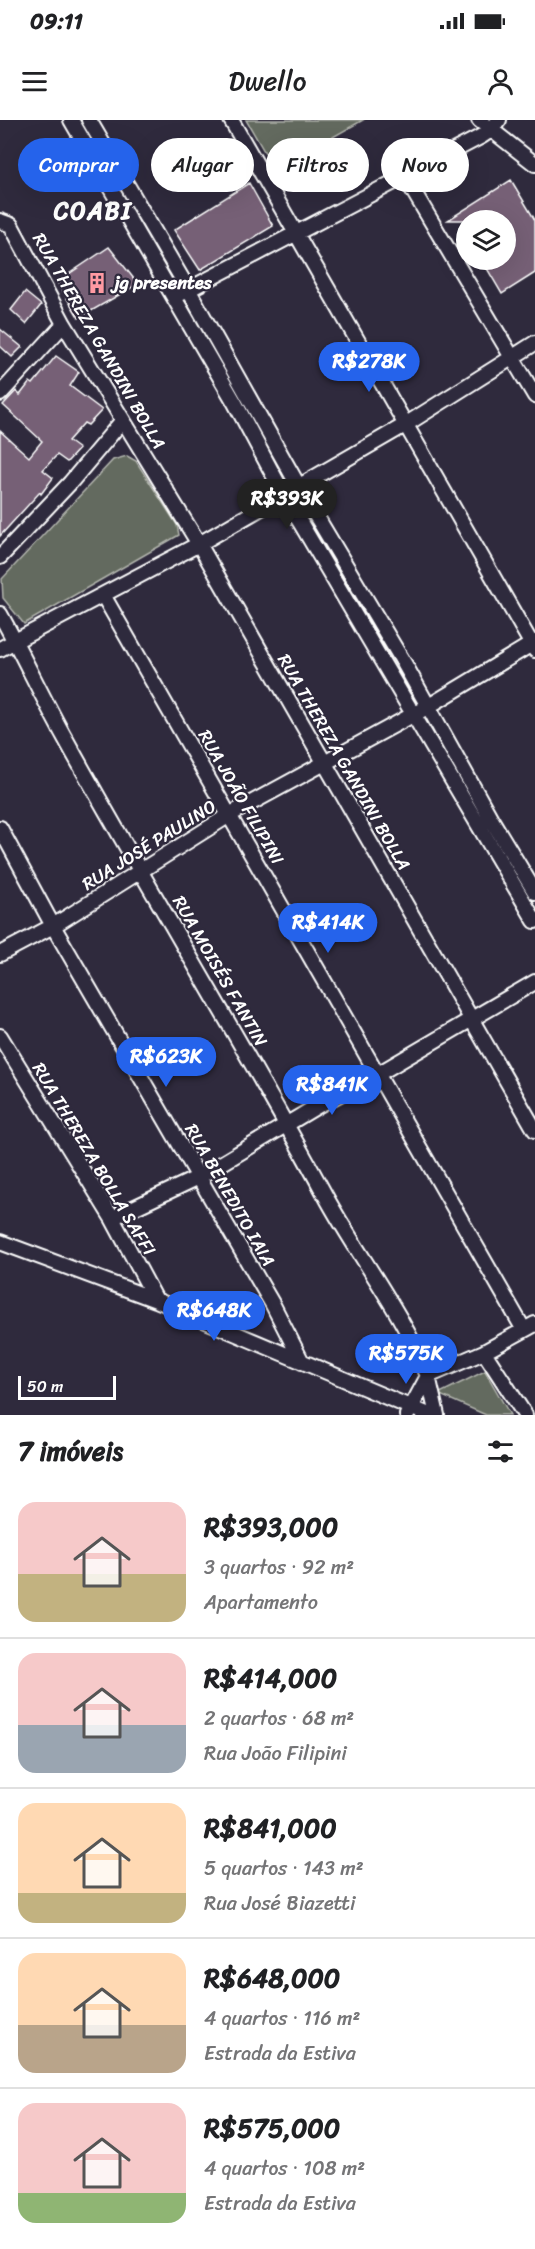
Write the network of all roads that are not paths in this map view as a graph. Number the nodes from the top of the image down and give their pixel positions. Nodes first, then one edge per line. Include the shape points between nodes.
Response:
1 (71, 120) edge
2 (89, 120) edge
3 (231, 120) edge
4 (479, 120) edge
5 (495, 125) edge
6 (469, 140) edge
7 (535, 164) edge
8 (381, 189) edge
9 (414, 192) edge
10 (5, 223) edge
11 (295, 233) junction
12 (188, 290) junction
13 (176, 298) junction
14 (64, 324) junction
15 (535, 343) edge
16 (512, 356) junction
17 (0, 394) edge
18 (535, 396) edge
19 (123, 420) junction
20 (405, 425) junction
21 (299, 487) junction
22 (284, 495) junction
23 (199, 544) junction
24 (0, 557) edge
25 (103, 595) junction
26 (0, 614) edge
27 (15, 641) junction
28 (534, 645) edge
29 (0, 649) edge
30 (429, 706) junction
31 (412, 715) junction
32 (324, 763) junction
33 (231, 814) junction
34 (0, 828) edge
35 (140, 871) junction
36 (535, 892) edge
37 (535, 921) edge
38 (53, 926) junction
39 (0, 954) edge
40 (535, 982) edge
41 (471, 1021) junction
42 (0, 1036) edge
43 (378, 1074) junction
44 (289, 1124) junction
45 (535, 1130) edge
46 (199, 1177) junction
47 (112, 1218) junction
48 (0, 1230) edge
49 (4, 1243) edge
50 (156, 1300) junction
51 (530, 1327) edge
52 (484, 1352) junction
53 (302, 1362) junction
54 (428, 1376) junction
55 (409, 1411) edge
56 (429, 1415) edge
57 (437, 1415) edge
58 (525, 1415) edge

1 - 13 street
2 - 12 street
3 - 11 street
4 - 5 street
5 - 6 street
5 - 7 street
8 - 11 street
9 - 16 street
10 - 14 street, RUA THEREZA GANDINI BOLLA
11 - 12 street
11 - 20 street
12 - 13 street
12 - 21 street
13 - 22 street
14 - 17 street
14 - 19 street, RUA THEREZA GANDINI BOLLA
15 - 16 street
16 - 18 street
16 - 20 street
19 - 23 street, RUA THEREZA GANDINI BOLLA
19 - 24 street
20 - 21 street
20 - 28 street
21 - 22 street
21 - 30 street
22 - 23 street
22 - 31 street
23 - 25 street
23 - 32 street, RUA THEREZA GANDINI BOLLA
25 - 27 street
25 - 33 street, RUA JOÃO FILIPINI
26 - 27 street, RUA MOISÉS FANTIN
27 - 29 street
27 - 35 street, RUA MOISÉS FANTIN
28 - 30 street, RUA JOSÉ PAULINO
30 - 31 street, RUA JOSÉ PAULINO
30 - 36 street
31 - 32 street, RUA JOSÉ PAULINO
31 - 37 street
32 - 33 street, RUA JOSÉ PAULINO
32 - 41 street, RUA THEREZA GANDINI BOLLA
33 - 35 street, RUA JOSÉ PAULINO
33 - 43 street, RUA JOÃO FILIPINI
34 - 38 street, RUA BENEDITO IAIA
35 - 38 street, RUA JOSÉ PAULINO
35 - 44 street, RUA MOISÉS FANTIN
38 - 39 street, RUA JOSÉ PAULINO
38 - 46 street, RUA BENEDITO IAIA
40 - 41 street
41 - 43 street
41 - 45 street, RUA THEREZA GANDINI BOLLA
42 - 47 street, RUA THEREZA BOLLA SAFFI
43 - 44 street
43 - 51 street, RUA JOÃO FILIPINI
44 - 46 street
44 - 54 street, RUA MOISÉS FANTIN via 327,1197 414,1339
46 - 47 street
46 - 53 street, RUA BENEDITO IAIA
47 - 50 street, RUA THEREZA BOLLA SAFFI
48 - 49 street
49 - 50 street
50 - 53 street
51 - 52 street
52 - 54 street
52 - 58 street
53 - 55 street
54 - 55 street
54 - 57 street, RUA MOISÉS FANTIN
55 - 56 street

